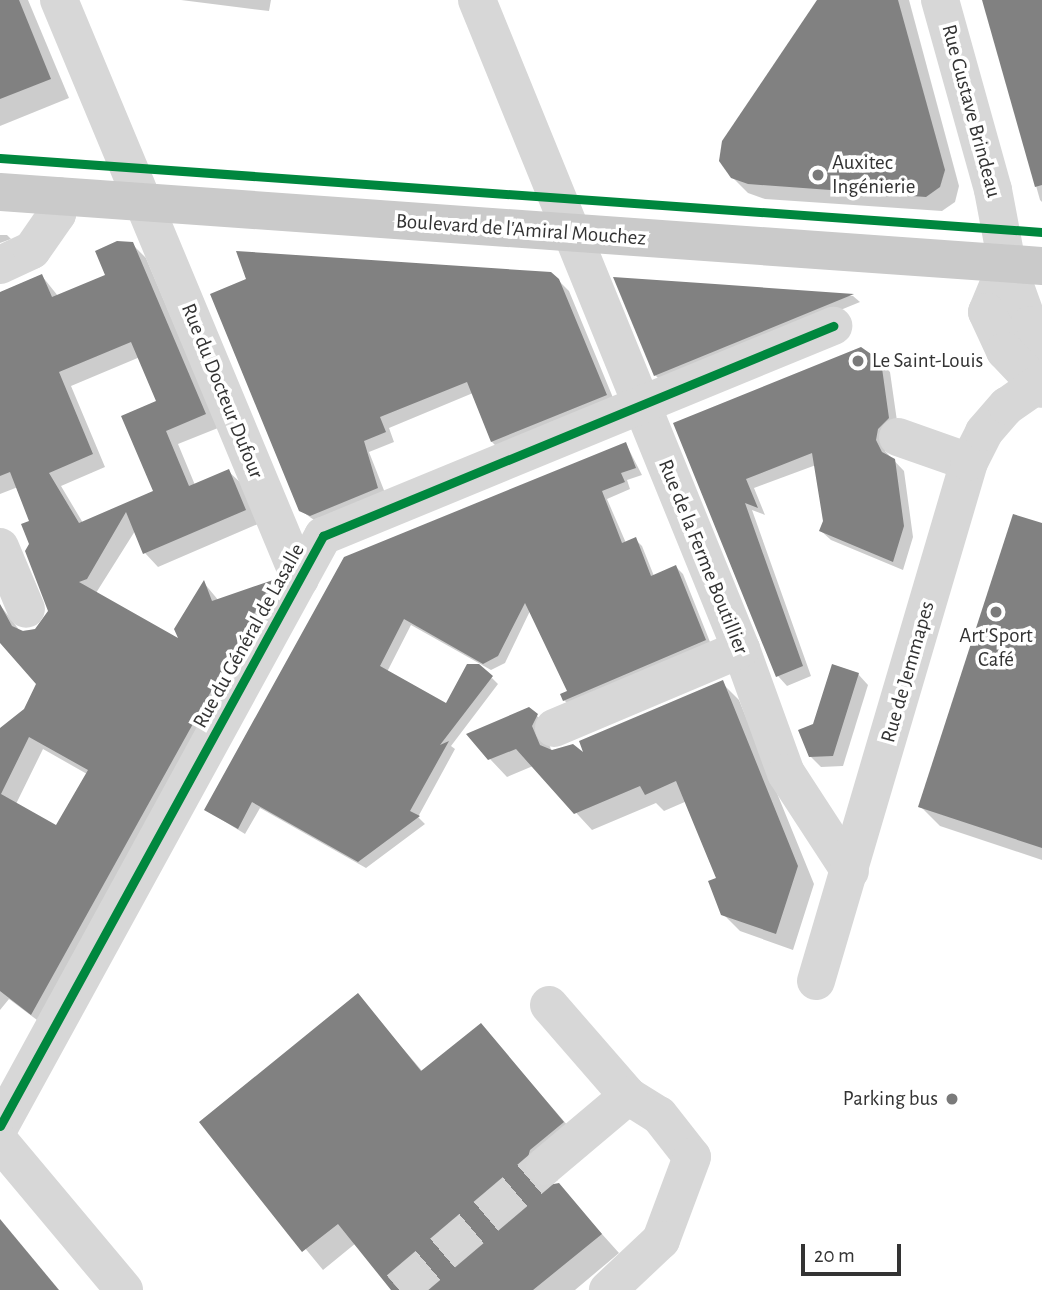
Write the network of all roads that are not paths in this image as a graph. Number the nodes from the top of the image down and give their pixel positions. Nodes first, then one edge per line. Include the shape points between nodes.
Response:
1 (59, 0) edge
2 (477, 0) edge
3 (940, 0) edge
4 (0, 192) edge
5 (60, 196) junction
6 (144, 201) junction
7 (573, 234) junction
8 (0, 265) edge
9 (1024, 265) edge
10 (833, 326) dead end
11 (1039, 388) edge
12 (640, 406) junction
13 (898, 437) dead end
14 (969, 462) junction
15 (0, 547) edge
16 (300, 579) junction
17 (26, 609) dead end
18 (741, 649) junction
19 (554, 728) dead end
20 (850, 871) junction
21 (816, 981) dead end
22 (549, 1004) dead end
23 (628, 1096) junction
24 (0, 1126) edge
25 (0, 1142) edge
26 (545, 1166) tunnel mouth
27 (611, 1287) edge
28 (124, 1290) edge

1 - 6 street, Rue du Docteur Dufour
2 - 7 street, Rue de la Ferme Boutillier
3 - 9 street, Rue Gustave Brindeau via 993,190
4 - 5 main road, Boulevard de l'Amiral Mouchez
5 - 6 main road, Boulevard de l'Amiral Mouchez
5 - 8 street via 57,214 32,250
6 - 7 main road, Boulevard de l'Amiral Mouchez
6 - 16 street, Rue du Docteur Dufour
7 - 9 main road, Boulevard de l'Amiral Mouchez
7 - 12 street, Rue de la Ferme Boutillier
9 - 11 street, Rue Gustave Brindeau
10 - 12 street, Rue du Général de Lasalle
11 - 14 street, Rue de Jemmapes via 1007,406 984,432
12 - 16 street, Rue du Général de Lasalle via 323,536
12 - 18 street, Rue de la Ferme Boutillier
13 - 14 street
14 - 20 street, Rue de Jemmapes
15 - 17 street
16 - 24 street, Rue du Général de Lasalle
18 - 19 street
18 - 20 street, Rue de la Ferme Boutillier via 786,773
20 - 21 street, Rue de Jemmapes
22 - 23 street
23 - 26 street
23 - 27 street via 659,1115 692,1157 662,1240
25 - 28 street

